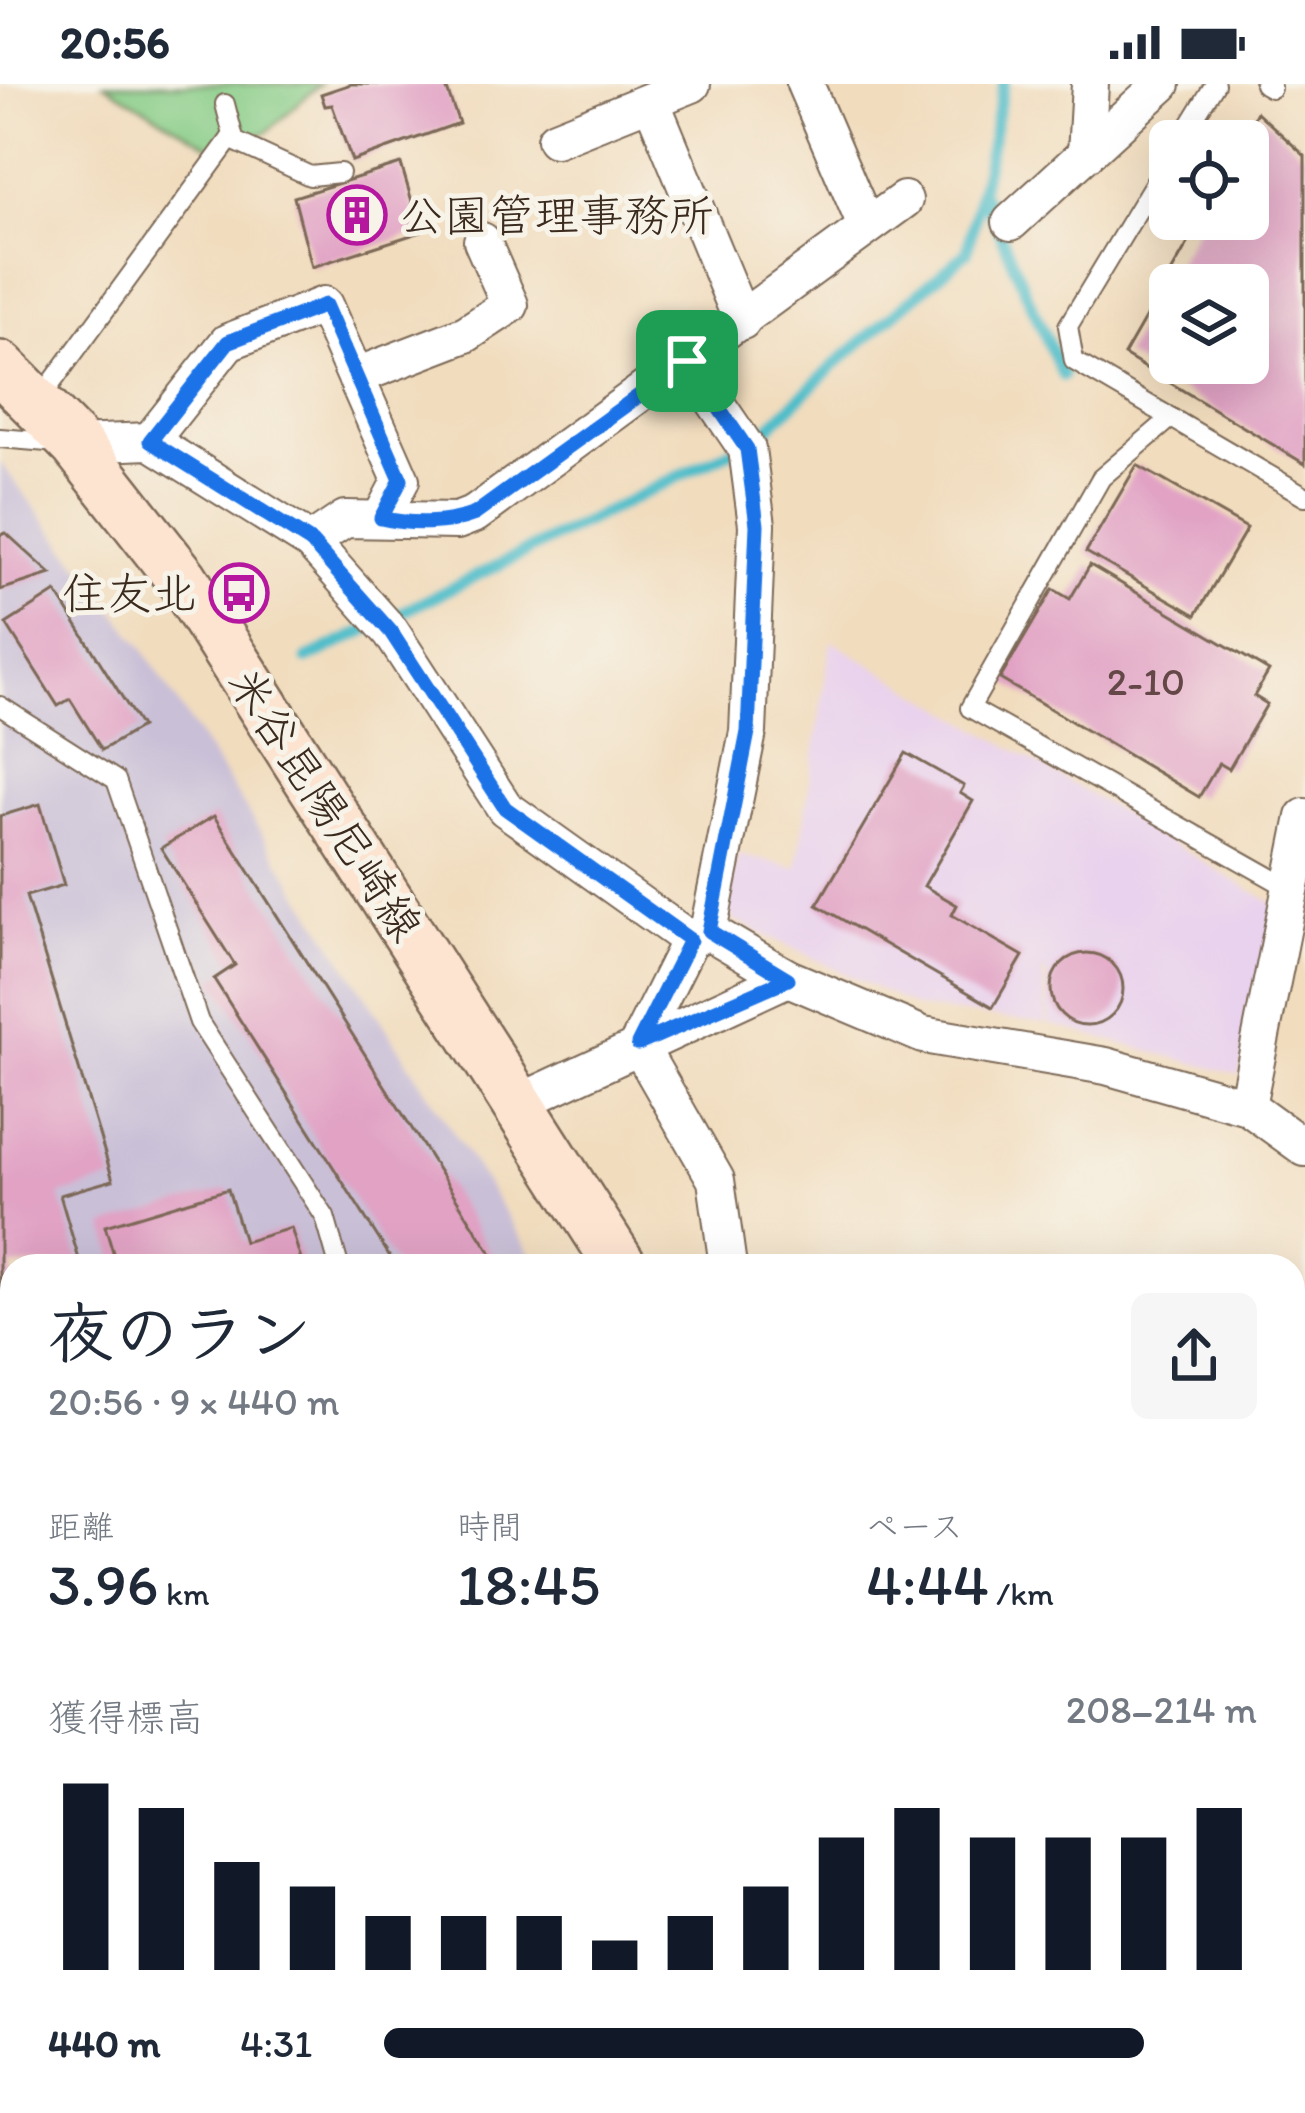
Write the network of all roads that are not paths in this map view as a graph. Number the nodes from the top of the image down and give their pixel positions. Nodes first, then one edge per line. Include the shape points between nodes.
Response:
1 (692, 84) edge
2 (805, 84) edge
3 (1090, 84) edge
4 (1162, 84) edge
5 (1215, 84) edge
6 (651, 101) junction
7 (225, 104) dead end
8 (1193, 120) edge
9 (230, 139) junction
10 (555, 139) dead end
11 (1086, 154) junction
12 (340, 173) dead end
13 (1149, 193) edge
14 (904, 200) dead end
15 (1011, 222) dead end
16 (866, 226) junction
17 (482, 241) dead end
18 (742, 321) junction
19 (687, 361) junction
20 (0, 367) edge
21 (359, 375) junction
22 (37, 403) junction
23 (1171, 418) junction
24 (0, 438) edge
25 (150, 441) junction
26 (76, 444) junction
27 (1305, 496) edge
28 (381, 518) junction
29 (311, 542) junction
30 (0, 706) edge
31 (1305, 818) edge
32 (1289, 888) junction
33 (699, 935) junction
34 (788, 979) junction
35 (638, 1044) junction
36 (518, 1103) junction
37 (1247, 1106) junction
38 (1305, 1148) edge
39 (336, 1254) edge
40 (613, 1254) edge
41 (726, 1254) edge

1 - 6 street
2 - 16 street
3 - 11 street
4 - 11 street
5 - 8 lane
6 - 10 street
6 - 18 street
7 - 9 lane
9 - 12 lane via 310,176
9 - 22 lane
11 - 15 street
13 - 23 lane via 1068,326 1074,361
14 - 16 street
16 - 18 street
17 - 21 street via 521,298 466,334
18 - 19 street
19 - 28 street via 475,514 457,521
19 - 33 street via 747,449 757,525 748,732
20 - 22 main road, 米谷昆陽尼崎線
21 - 25 street via 325,305 228,342
21 - 28 street via 401,480
22 - 26 main road, 米谷昆陽尼崎線
23 - 27 lane
23 - 32 lane via 1101,478 970,708
24 - 26 lane
25 - 26 street
25 - 29 street
26 - 36 main road, 米谷昆陽尼崎線 via 182,579
28 - 29 street via 345,519
29 - 33 street via 391,632 505,808
30 - 39 lane via 116,780 199,1022 325,1217
31 - 32 street
32 - 37 street
33 - 34 street
33 - 35 street
34 - 35 street
34 - 37 street via 923,1035 1106,1066
35 - 36 street
35 - 41 street via 716,1180
36 - 40 main road, 米谷昆陽尼崎線
37 - 38 street

